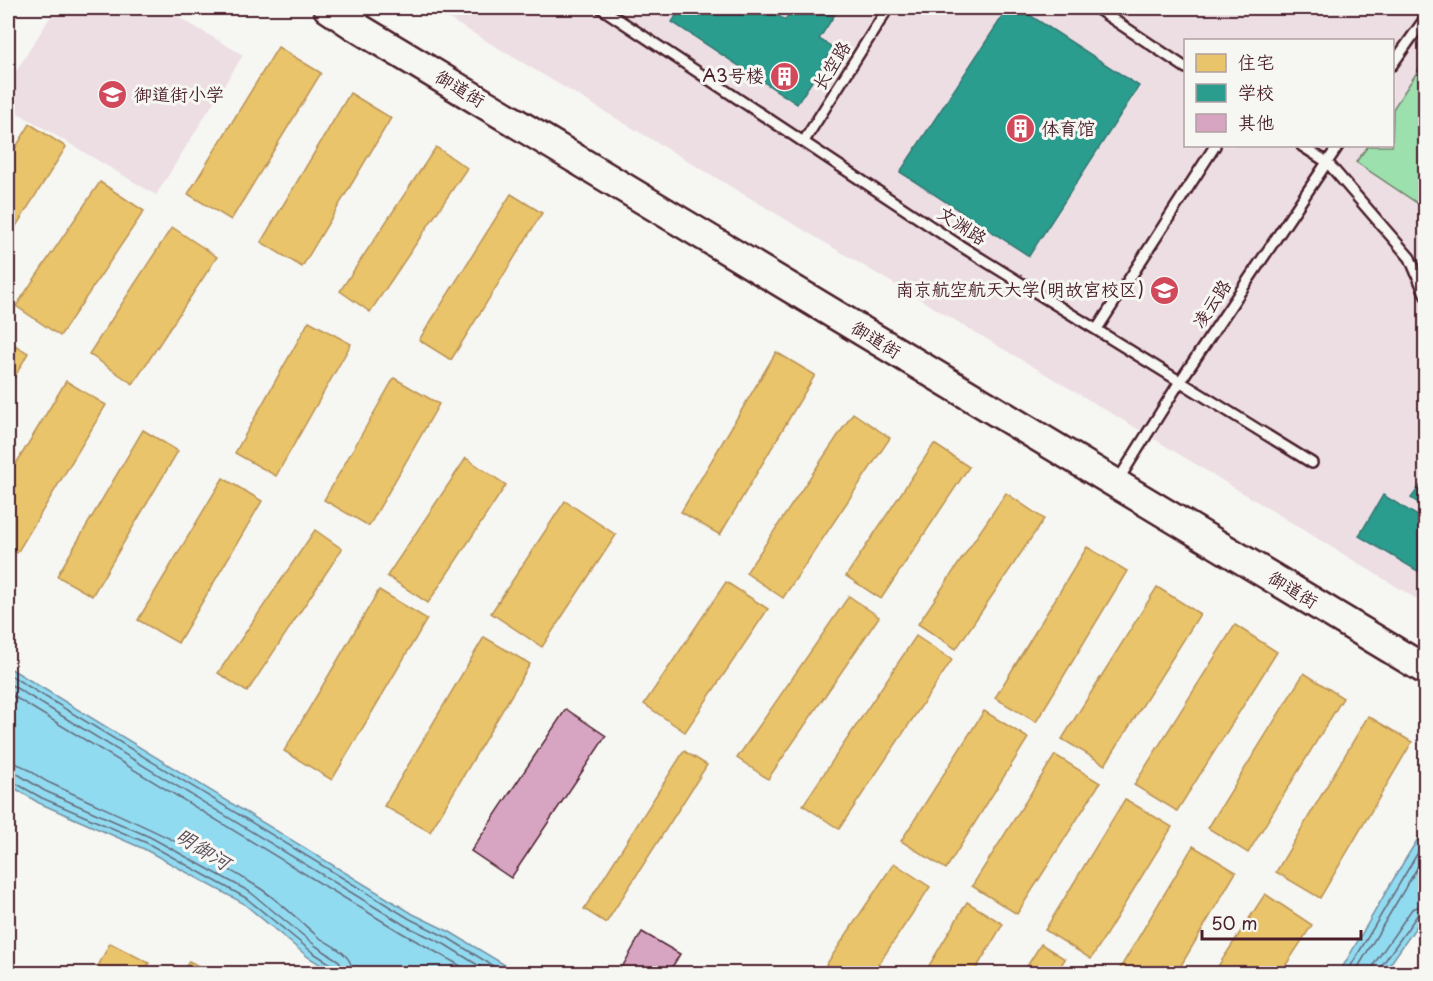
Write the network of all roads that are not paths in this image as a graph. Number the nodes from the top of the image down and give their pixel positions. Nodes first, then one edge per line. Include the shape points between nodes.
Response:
1 (328, 8) edge
2 (601, 8) edge
3 (888, 8) edge
4 (1096, 8) edge
5 (1425, 16) edge
6 (361, 17) edge
7 (1394, 62) edge
8 (1184, 67) edge
9 (804, 141) junction
10 (1214, 147) edge
11 (1304, 147) edge
12 (1337, 147) edge
13 (1327, 162) junction
14 (1425, 296) edge
15 (1096, 329) junction
16 (1179, 383) junction
17 (1312, 463) dead end
18 (1116, 484) junction
19 (1425, 670) edge

1 - 6 main road, 御道街
2 - 9 lane, 文渊路
3 - 9 lane, 长空路
4 - 8 lane
5 - 7 lane
6 - 18 main road, 御道街
9 - 15 lane, 文渊路 via 956,243
10 - 15 lane
11 - 13 lane
12 - 13 lane, 凌云路
13 - 14 lane via 1410,258
13 - 16 lane, 凌云路
15 - 16 lane, 文渊路
16 - 17 lane, 文渊路
16 - 18 lane, 凌云路
18 - 19 main road, 御道街

